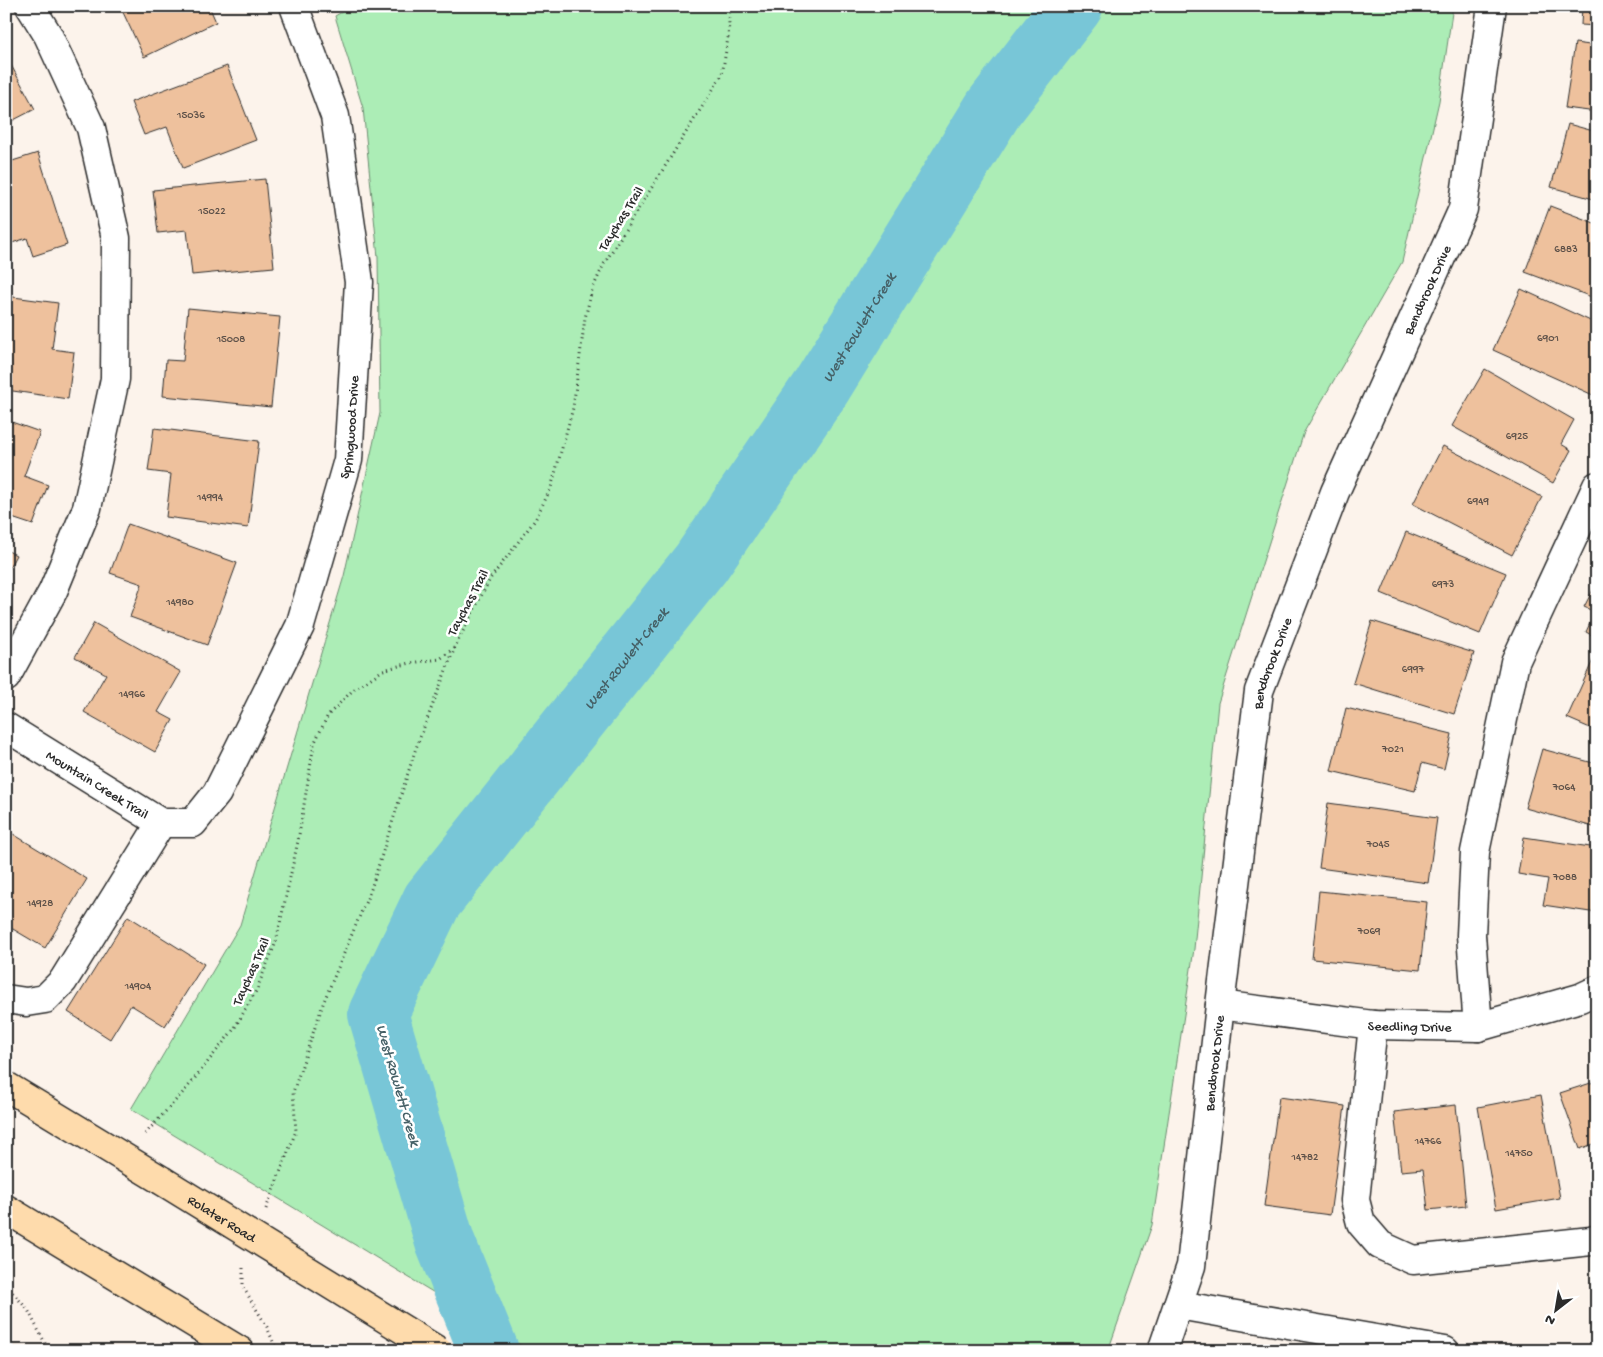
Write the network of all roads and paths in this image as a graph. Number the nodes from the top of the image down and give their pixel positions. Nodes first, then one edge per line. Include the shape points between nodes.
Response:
1 (30, 6) edge
2 (294, 6) edge
3 (730, 6) edge
4 (1492, 6) edge
5 (1597, 486) edge
6 (455, 647) junction
7 (6, 677) edge
8 (6, 727) edge
9 (161, 823) junction
10 (193, 823) joint
11 (1597, 990) edge
12 (6, 999) edge
13 (1220, 1005) junction
14 (1373, 1025) junction
15 (1478, 1027) junction
16 (6, 1086) edge
17 (144, 1136) dead end
18 (6, 1210) edge
19 (263, 1215) dead end
20 (1597, 1239) edge
21 (243, 1263) dead end
22 (6, 1285) edge
23 (1178, 1305) junction
24 (49, 1351) edge
25 (240, 1351) edge
26 (277, 1351) edge
27 (438, 1351) edge
28 (1162, 1351) edge
29 (1445, 1351) edge

1 - 7 street via 48,36 91,128 116,238 115,379 87,508 53,591
2 - 10 street, Springwood Drive via 335,116 359,282 348,460 300,626 217,793
3 - 6 path, Taychas Trail via 722,75 604,264 592,290 573,408 551,488 535,520 490,579
4 - 13 street, Bendbrook Drive via 1463,209 1335,492 1259,692
5 - 15 street via 1516,662 1475,852 1471,936
6 - 17 path, Taychas Trail via 440,659 383,670 353,690 328,714 314,744 298,842 276,942 256,991 234,1029
6 - 19 path via 416,748 371,889 324,1001 293,1092 296,1131
8 - 9 street, Mountain Creek Trail
9 - 10 street, Mountain Creek Trail
9 - 12 street via 63,981 46,999 26,1002
11 - 15 street, Seedling Drive via 1580,998
13 - 14 street, Seedling Drive
13 - 23 street, Bendbrook Drive via 1192,1266
14 - 15 street, Seedling Drive
14 - 20 street via 1355,1200 1361,1223 1380,1245 1414,1260
16 - 27 main road, Rolater Road, bridge
18 - 25 main road
21 - 26 path via 243,1287 267,1326
22 - 24 path via 28,1310
23 - 28 street, Bendbrook Drive
23 - 29 street

